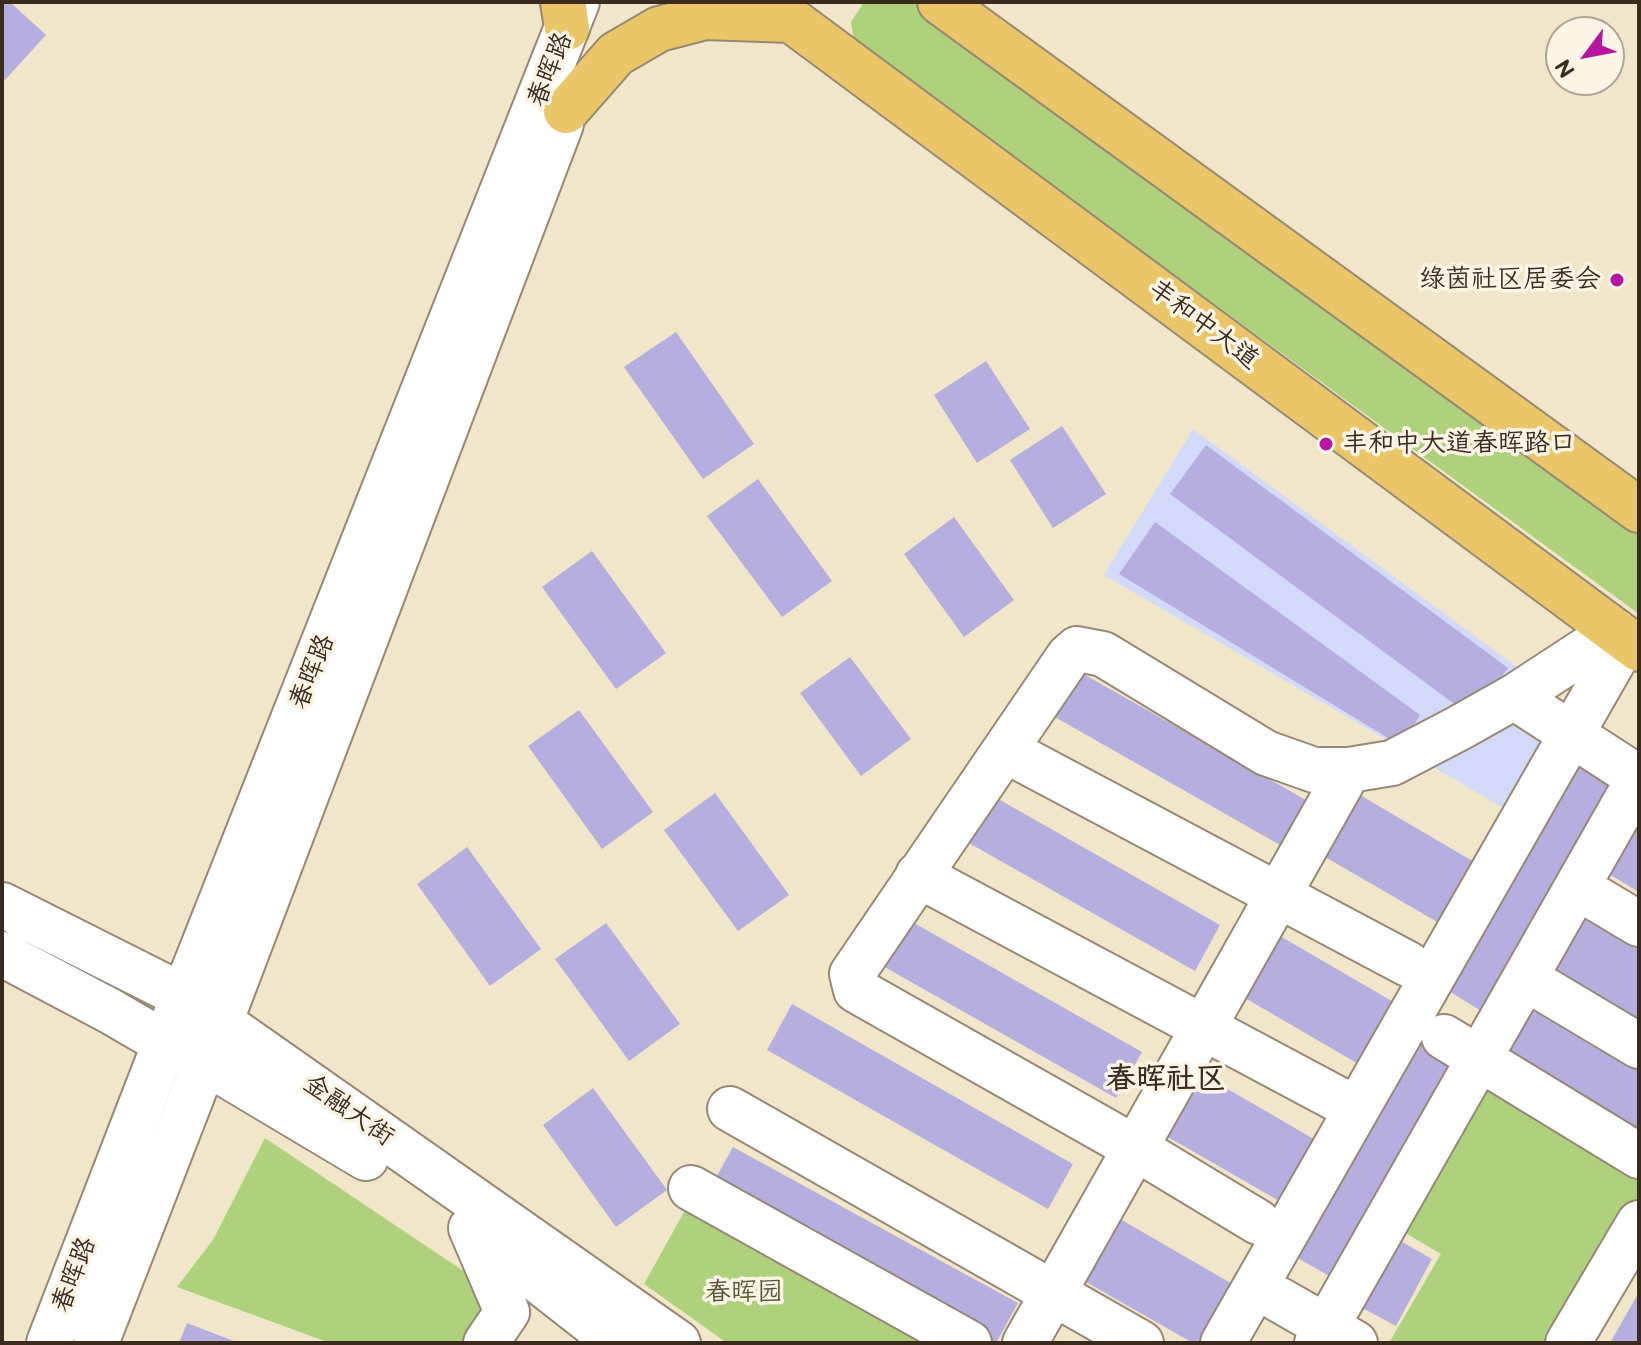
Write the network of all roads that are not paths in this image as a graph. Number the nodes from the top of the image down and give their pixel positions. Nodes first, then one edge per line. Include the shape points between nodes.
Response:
1 (608, 2) edge
2 (940, 2) edge
3 (569, 11) edge
4 (779, 11) edge
5 (566, 111) junction
6 (1639, 510) edge
7 (1627, 640) edge
8 (1514, 697) junction
9 (1571, 734) junction
10 (1005, 750) junction
11 (1349, 770) junction
12 (1639, 778) edge
13 (918, 875) junction
14 (1577, 887) junction
15 (1278, 895) junction
16 (2, 905) edge
17 (1639, 924) edge
18 (2, 954) edge
19 (1408, 964) dead end
20 (1525, 978) junction
21 (185, 997) junction
22 (220, 1022) junction
23 (1203, 1027) junction
24 (165, 1043) junction
25 (1639, 1046) edge
26 (1462, 1047) junction
27 (205, 1062) junction
28 (730, 1109) dead end
29 (1356, 1109) junction
30 (1137, 1149) junction
31 (1639, 1156) edge
32 (691, 1188) dead end
33 (1258, 1222) dead end
34 (471, 1228) junction
35 (1632, 1251) edge
36 (1054, 1293) junction
37 (1278, 1299) dead end
38 (1333, 1338) edge
39 (1574, 1341) edge
40 (49, 1343) edge
41 (96, 1343) edge
42 (486, 1343) edge
43 (618, 1343) edge
44 (678, 1343) edge
45 (969, 1343) edge
46 (1025, 1343) edge
47 (1141, 1343) edge
48 (1223, 1343) edge

1 - 5 street, 春晖路
2 - 6 main road
3 - 21 street, 春晖路
4 - 5 main road via 705,17 659,29 616,54
4 - 7 main road, 丰和中大道
5 - 22 street, 春晖路
7 - 8 street
7 - 9 street
8 - 9 street
8 - 11 street via 1392,763
9 - 12 street
9 - 29 street
10 - 11 street via 1077,649 1103,654 1266,753 1314,770
10 - 13 street
10 - 15 street
11 - 15 street
12 - 14 street
13 - 23 street
13 - 30 street via 852,974 856,990
14 - 17 street
14 - 20 street
15 - 19 street
15 - 23 street
16 - 21 street, 金融大街
18 - 24 street, 金融大街
20 - 25 street
20 - 26 street
21 - 22 street, 金融大街
21 - 24 street, 春晖路
22 - 27 street, 春晖路
22 - 44 street, 金融大街
23 - 29 street
23 - 30 street
24 - 27 street, 金融大街
24 - 40 street, 春晖路
26 - 31 street
26 - 38 street
27 - 34 street, 金融大街 via 333,1136
27 - 41 street, 春晖路
28 - 36 street
29 - 48 street
30 - 33 street
30 - 36 street
32 - 45 street
34 - 42 street via 507,1312
34 - 43 street, 金融大街
35 - 39 street
36 - 46 street
36 - 47 street
37 - 38 street

